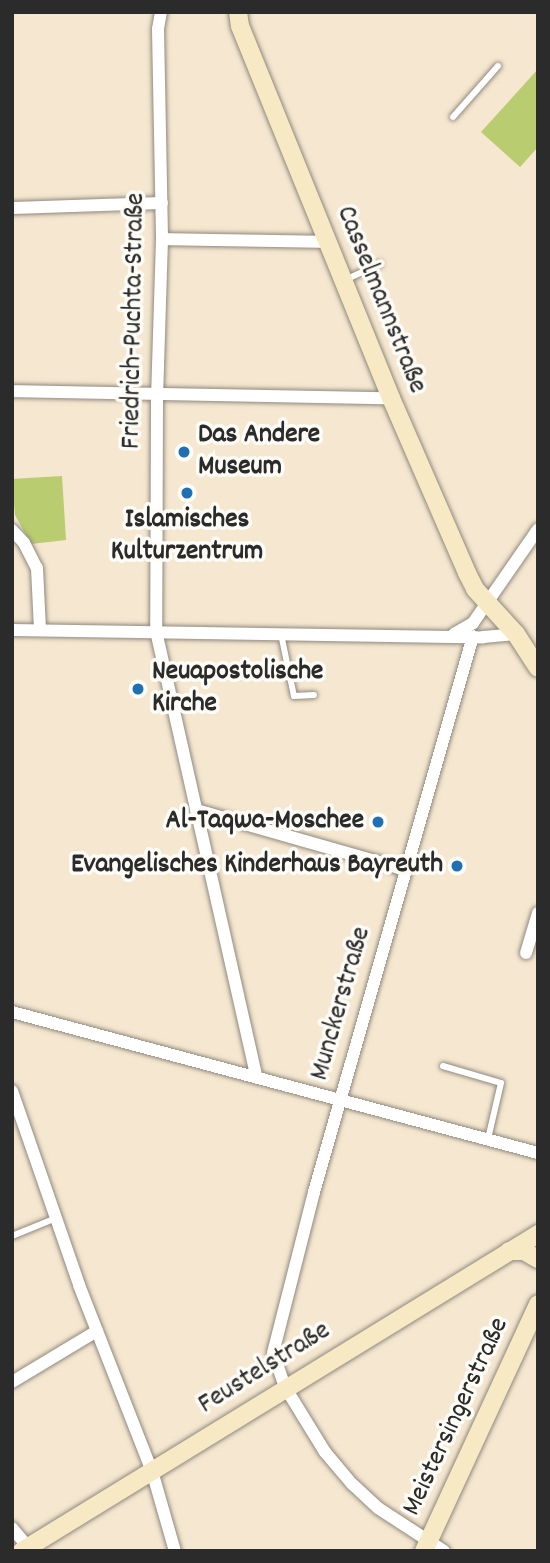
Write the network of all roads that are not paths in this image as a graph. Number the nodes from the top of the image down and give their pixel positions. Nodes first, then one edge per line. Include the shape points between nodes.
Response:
1 (161, 12) edge
2 (238, 12) edge
3 (498, 66) dead end
4 (453, 117) dead end
5 (162, 203) junction
6 (12, 208) edge
7 (162, 240) junction
8 (328, 242) junction
9 (380, 264) dead end
10 (344, 281) junction
11 (12, 391) edge
12 (157, 392) junction
13 (391, 398) junction
14 (538, 529) edge
15 (12, 530) edge
16 (487, 602) junction
17 (40, 629) junction
18 (12, 630) edge
19 (156, 631) junction
20 (281, 632) junction
21 (447, 635) junction
22 (473, 636) junction
23 (527, 642) edge
24 (538, 668) edge
25 (314, 695) dead end
26 (196, 810) junction
27 (406, 870) junction
28 (538, 913) edge
29 (526, 953) dead end
30 (12, 1012) edge
31 (443, 1066) dead end
32 (257, 1076) junction
33 (12, 1091) edge
34 (340, 1099) junction
35 (488, 1139) junction
36 (538, 1153) edge
37 (56, 1218) junction
38 (538, 1234) edge
39 (12, 1236) edge
40 (509, 1251) junction
41 (538, 1259) edge
42 (538, 1304) edge
43 (97, 1331) junction
44 (12, 1382) edge
45 (285, 1387) junction
46 (152, 1471) junction
47 (12, 1528) edge
48 (432, 1548) edge
49 (24, 1549) edge
50 (175, 1551) edge

1 - 5 street, Friedrich-Puchta-Straße
2 - 8 main road, Casselmannstraße
3 - 4 lane
5 - 6 street
5 - 7 street, Friedrich-Puchta-Straße
7 - 8 street
7 - 12 street, Friedrich-Puchta-Straße
8 - 10 main road, Casselmannstraße
9 - 10 lane
10 - 13 main road, Casselmannstraße
11 - 12 street
12 - 13 street
12 - 19 street, Friedrich-Puchta-Straße
13 - 16 main road, Casselmannstraße via 467,573
14 - 16 street
15 - 17 street via 37,568
16 - 21 street via 468,627
16 - 23 main road, Casselmannstraße
17 - 18 street
17 - 19 street
19 - 20 street
19 - 26 street, Friedrich-Puchta-Straße
20 - 21 street
20 - 25 lane via 294,696
21 - 22 street
22 - 23 street
22 - 27 street, Munckerstraße
23 - 24 main road, Casselmannstraße
26 - 27 street
26 - 32 street, Friedrich-Puchta-Straße
27 - 34 street, Munckerstraße
28 - 29 street
30 - 32 street
31 - 35 lane via 501,1083
32 - 34 street
33 - 37 street
34 - 35 street
34 - 45 street, Munckerstraße via 273,1353
35 - 36 street
37 - 39 lane
37 - 43 street
38 - 40 main road, Feustelstraße
40 - 41 main road via 524,1251
40 - 45 main road, Feustelstraße
42 - 48 main road, Meistersingerstraße
43 - 44 street
43 - 46 street
45 - 46 main road, Feustelstraße
45 - 48 street, Munckerstraße via 325,1452 352,1484
46 - 49 main road, Feustelstraße
46 - 50 street
47 - 49 street

